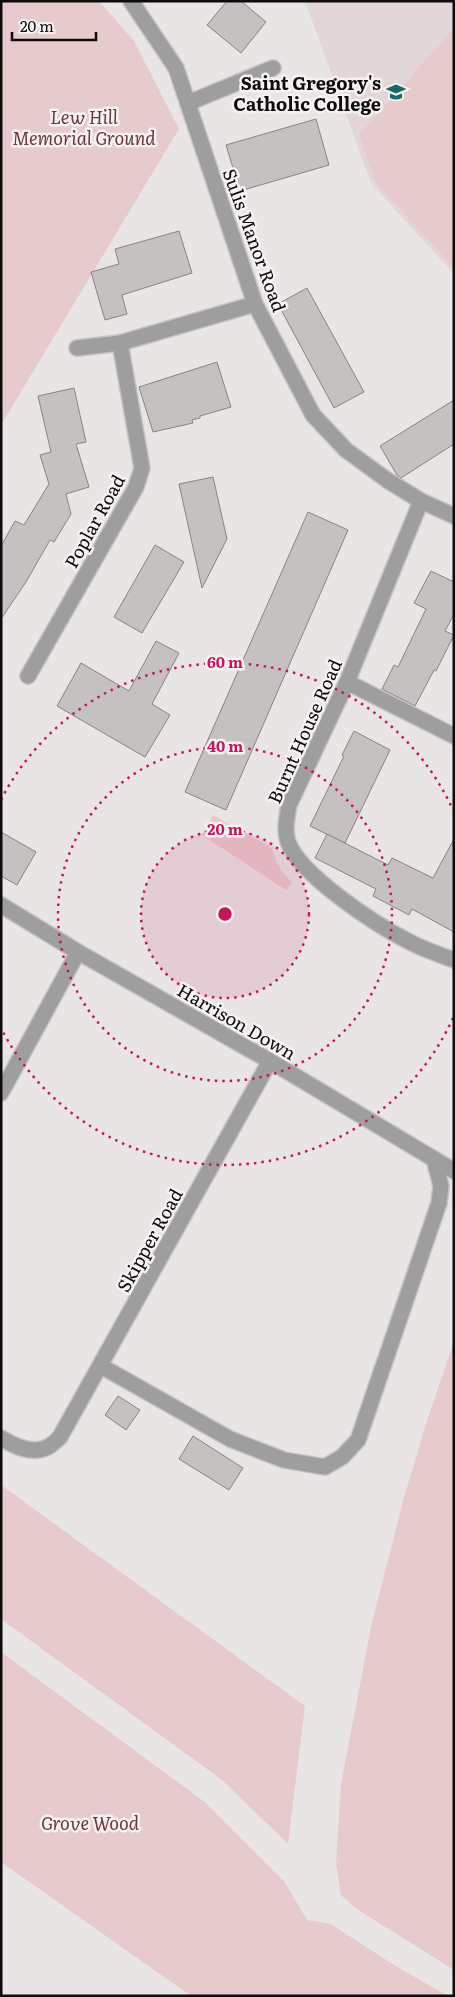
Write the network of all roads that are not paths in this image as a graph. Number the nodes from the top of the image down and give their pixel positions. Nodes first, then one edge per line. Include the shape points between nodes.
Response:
1 (131, 1) edge
2 (273, 68) dead end
3 (188, 103) junction
4 (255, 304) junction
5 (120, 343) junction
6 (77, 348) dead end
7 (421, 501) junction
8 (454, 516) edge
9 (28, 676) dead end
10 (347, 682) junction
11 (454, 736) edge
12 (1, 905) edge
13 (78, 952) junction
14 (454, 960) edge
15 (270, 1061) junction
16 (1, 1093) edge
17 (434, 1159) junction
18 (454, 1171) edge
19 (101, 1366) junction
20 (1, 1438) edge

1 - 3 street, Sulis Manor Road via 176,68
2 - 3 street
3 - 4 street, Sulis Manor Road
4 - 5 street
4 - 7 street, Sulis Manor Road via 314,415 346,450
5 - 6 street
5 - 9 street, Poplar Road via 142,468 136,487
7 - 8 street, Sulis Manor Road
7 - 10 street, Burnt House Road
10 - 11 street
10 - 14 street, Burnt House Road via 289,805 285,826 288,843 312,874 364,915 408,941
12 - 13 street, Harrison Down
13 - 15 street, Harrison Down
13 - 16 street
15 - 17 street, Harrison Down
15 - 19 street, Skipper Road
17 - 18 street, Harrison Down
17 - 19 street via 441,1186 439,1203 358,1440 342,1457 325,1467 284,1460 230,1439
19 - 20 street, Skipper Road via 60,1436 47,1448 30,1450

